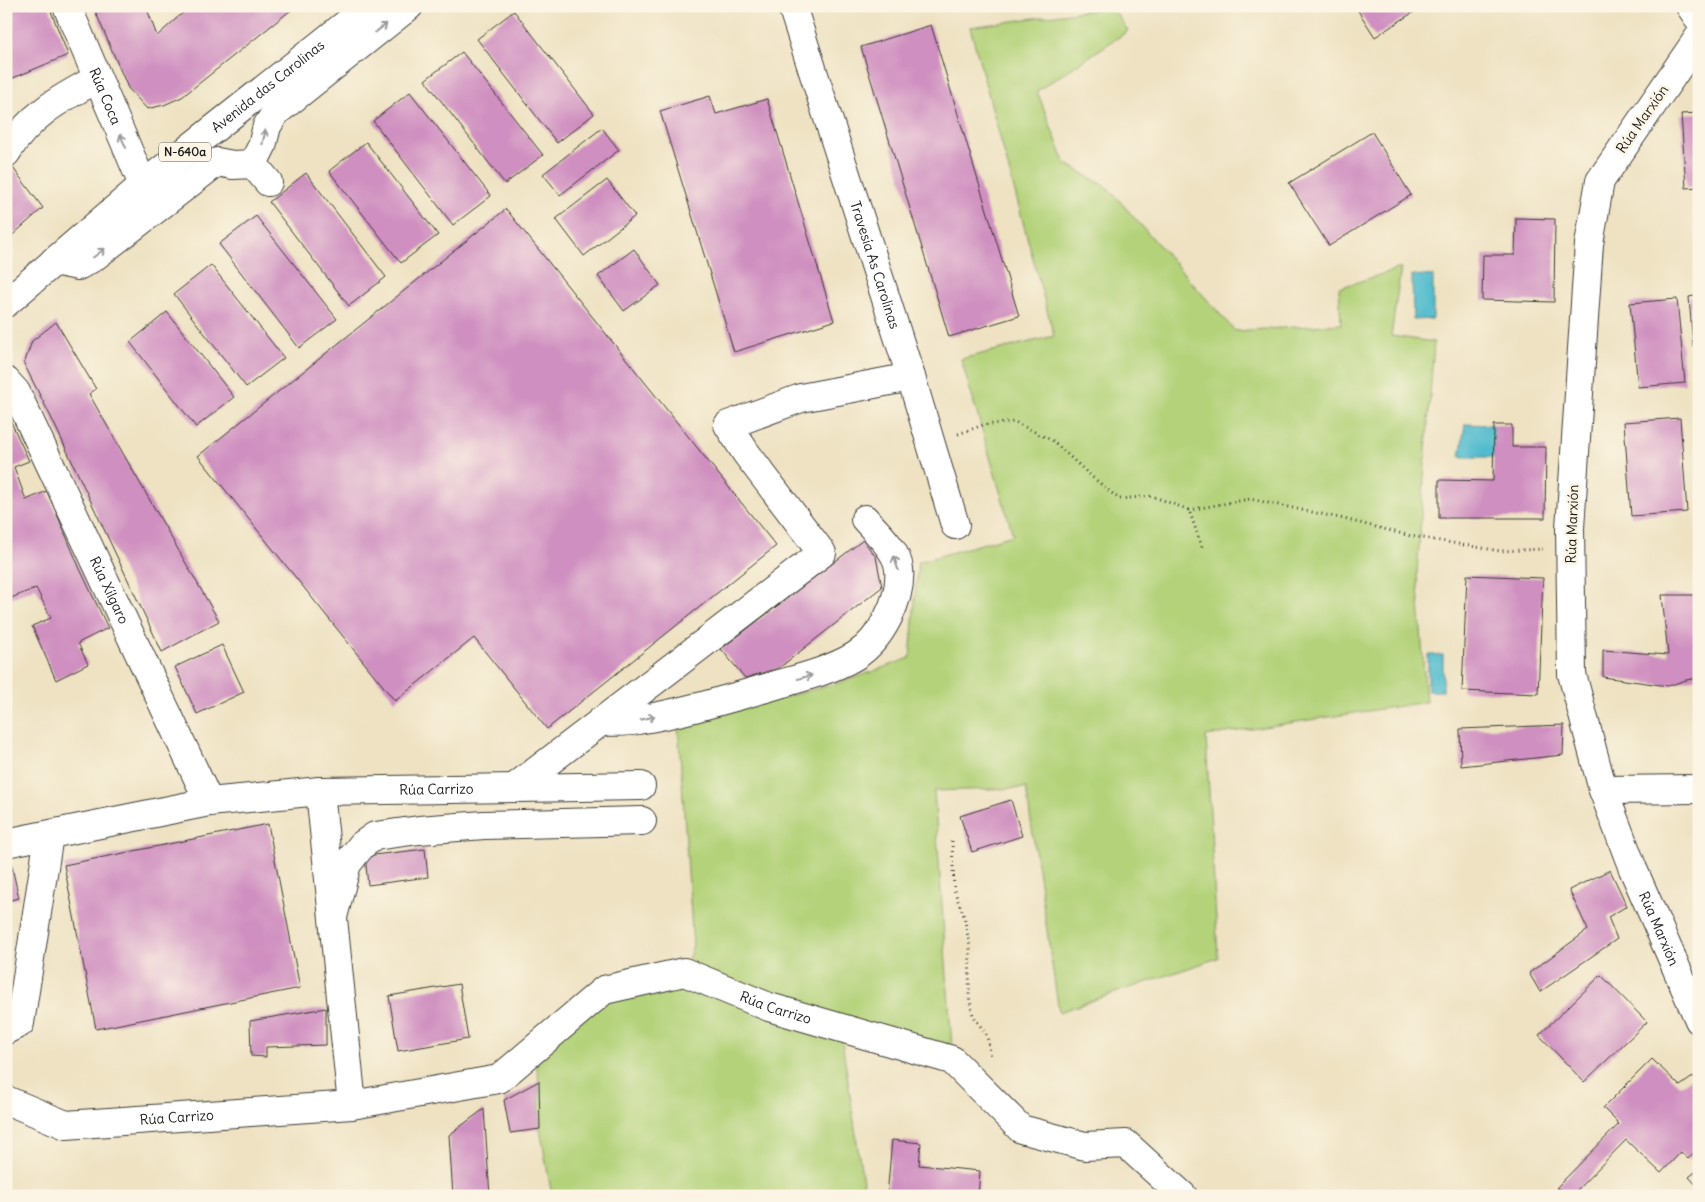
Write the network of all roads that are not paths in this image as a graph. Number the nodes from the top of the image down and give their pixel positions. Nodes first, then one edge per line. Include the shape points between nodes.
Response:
1 (66, 6) edge
2 (369, 6) edge
3 (409, 6) edge
4 (792, 6) edge
5 (1690, 6) edge
6 (1699, 18) edge
7 (1699, 36) edge
8 (97, 79) junction
9 (6, 153) edge
10 (143, 185) junction
11 (54, 261) junction
12 (6, 302) edge
13 (911, 377) junction
14 (6, 381) edge
15 (865, 519) dead end
16 (955, 525) dead end
17 (600, 722) junction
18 (641, 786) dead end
19 (514, 788) junction
20 (1699, 789) edge
21 (1603, 790) junction
22 (320, 791) junction
23 (209, 802) junction
24 (642, 821) dead end
25 (49, 835) junction
26 (6, 844) edge
27 (333, 917) junction
28 (1699, 1020) edge
29 (6, 1030) edge
30 (6, 1100) edge
31 (352, 1105) junction
32 (1183, 1196) edge

1 - 8 street, Rúa Coca
2 - 10 street, Avenida das Carolinas / N-640a
11 -> 3 street via 78,266 94,257 217,162 260,173 267,126 276,112
4 - 13 street, Travesía As Carolinas
5 - 6 street
7 - 21 street, Rúa Marxión via 1600,181 1589,244 1570,528 1572,674
8 - 9 street via 40,113
10 -> 8 street, Rúa Coca
10 - 11 street, Avenida das Carolinas / N-640a
11 - 12 street, Avenida das Carolinas / N-640a
13 - 16 street, Travesía As Carolinas
13 - 17 street via 800,398 728,425 822,553
14 - 23 street, Rúa Xílgaro via 16,392
17 -> 15 street via 636,721 720,701 815,674 855,656 875,639 890,615 897,595 899,568 892,551
17 - 19 street
18 - 19 street, Rúa Carrizo
19 - 22 street, Rúa Carrizo
20 - 21 street
21 - 28 street, Rúa Marxión
22 - 23 street, Rúa Carrizo
22 - 27 street
23 - 25 street, Rúa Carrizo
24 - 27 street via 484,825 375,836 362,845 346,864
25 - 26 street, Rúa Carrizo
25 - 29 street via 20,1023
27 - 31 street
30 - 31 street, Rúa Carrizo via 66,1125
31 - 32 street, Rúa Carrizo via 499,1080 604,990 684,972 769,1007 952,1060 1021,1129 1084,1146 1126,1144

